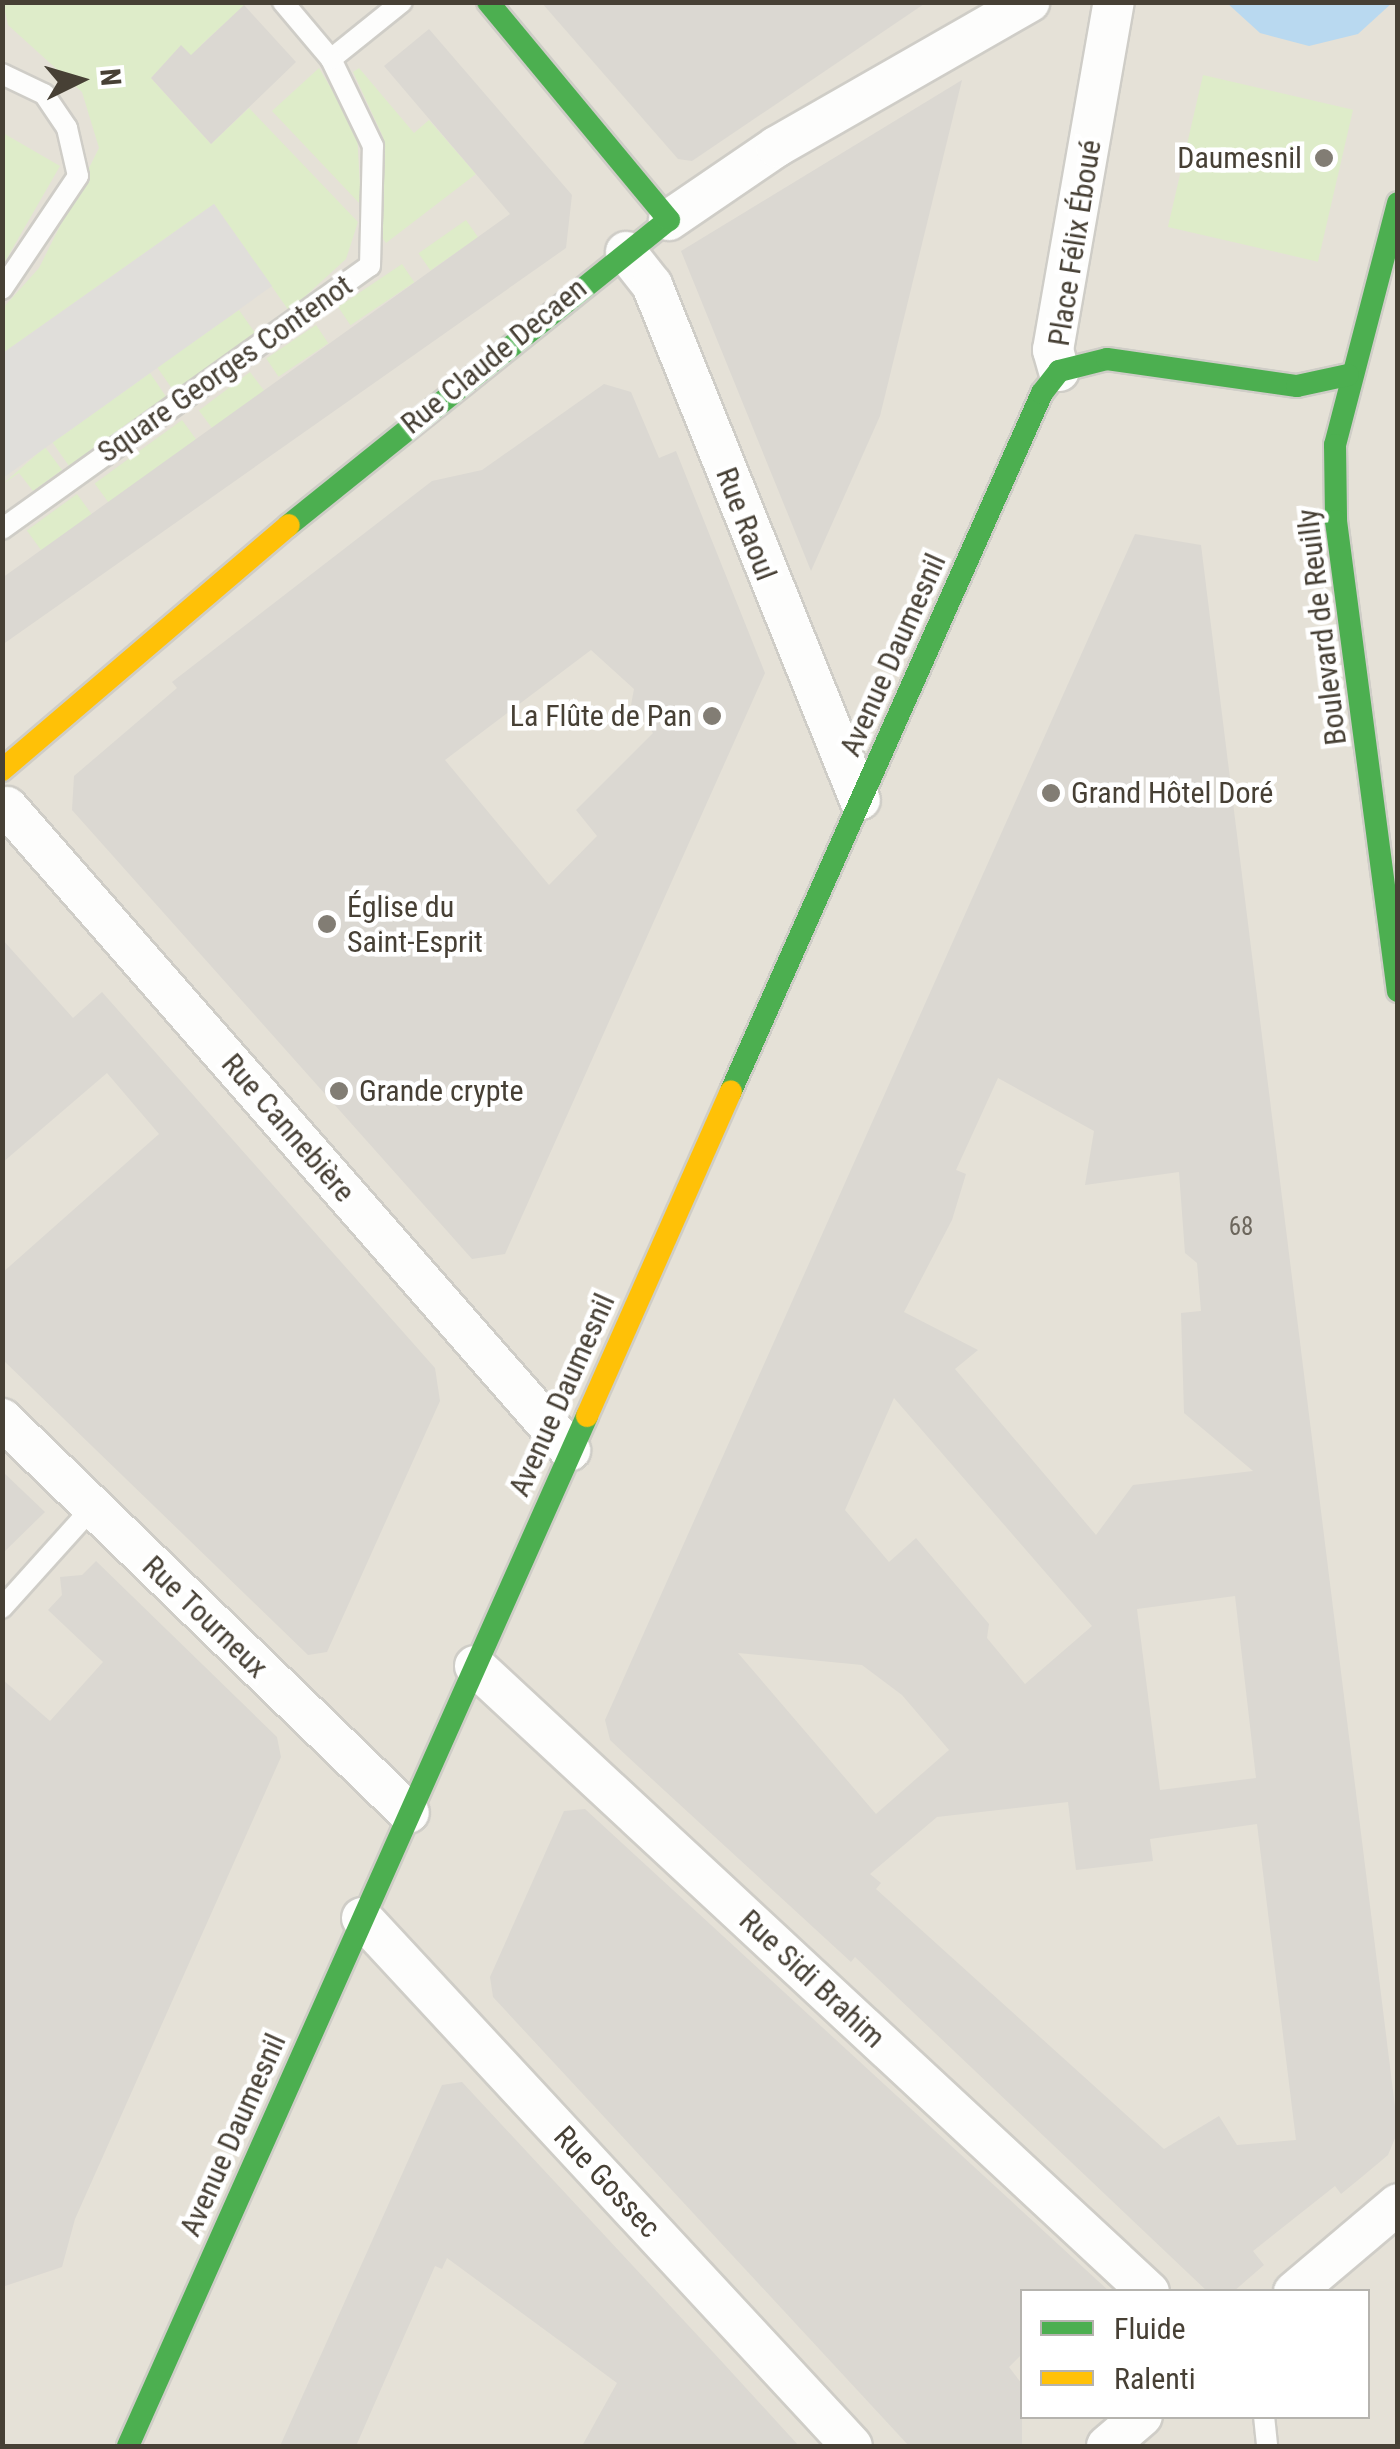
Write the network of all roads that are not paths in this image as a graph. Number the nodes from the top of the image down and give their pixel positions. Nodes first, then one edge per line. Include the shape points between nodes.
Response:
1 (284, 2) edge
2 (402, 2) edge
3 (488, 2) edge
4 (1028, 2) edge
5 (1114, 2) edge
6 (331, 58) junction
7 (2, 74) edge
8 (1398, 203) edge
9 (669, 220) junction
10 (626, 252) junction
11 (2, 289) edge
12 (1059, 371) junction
13 (1348, 375) junction
14 (2, 529) edge
15 (4, 790) edge
16 (1385, 799) edge
17 (860, 800) junction
18 (1398, 991) edge
19 (2, 1419) edge
20 (570, 1450) junction
21 (93, 1507) junction
22 (2, 1608) edge
23 (475, 1666) junction
24 (408, 1813) junction
25 (362, 1918) junction
26 (1398, 2204) edge
27 (1146, 2289) edge
28 (1298, 2289) edge
29 (1138, 2419) edge
30 (1264, 2419) edge
31 (128, 2446) edge
32 (852, 2446) edge
33 (1107, 2446) edge
34 (1267, 2446) edge

1 - 6 lane, Square Georges Contenot
2 - 6 lane
3 - 9 main road
4 - 9 street, Rue Claude Decaen via 807,128
5 - 12 street, Place Félix Éboué via 1054,350
6 - 14 lane, Square Georges Contenot via 373,146 370,266
7 - 11 lane via 44,94 67,128 78,176
8 - 13 main road via 1367,337
9 - 10 main road, Rue Claude Decaen
10 - 15 main road, Rue Claude Decaen via 344,478
10 - 17 street, Rue Raoul via 652,285
12 - 13 main road, Place Félix Éboué via 1106,359 1297,386
12 - 17 main road, Avenue Daumesnil via 1042,393
13 - 16 main road, Boulevard de Reuilly via 1335,445 1335,514
15 - 20 street, Rue Cannebière
16 - 18 main road, Boulevard de Reuilly
17 - 20 main road, Avenue Daumesnil
19 - 21 street, Rue Tourneux
20 - 23 main road, Avenue Daumesnil
21 - 22 lane
21 - 24 street, Rue Tourneux
23 - 24 main road, Avenue Daumesnil
23 - 27 street, Rue Sidi Brahim
24 - 25 main road, Avenue Daumesnil
25 - 31 main road, Avenue Daumesnil
25 - 32 street, Rue Gossec
26 - 28 street
29 - 33 street
30 - 34 lane

